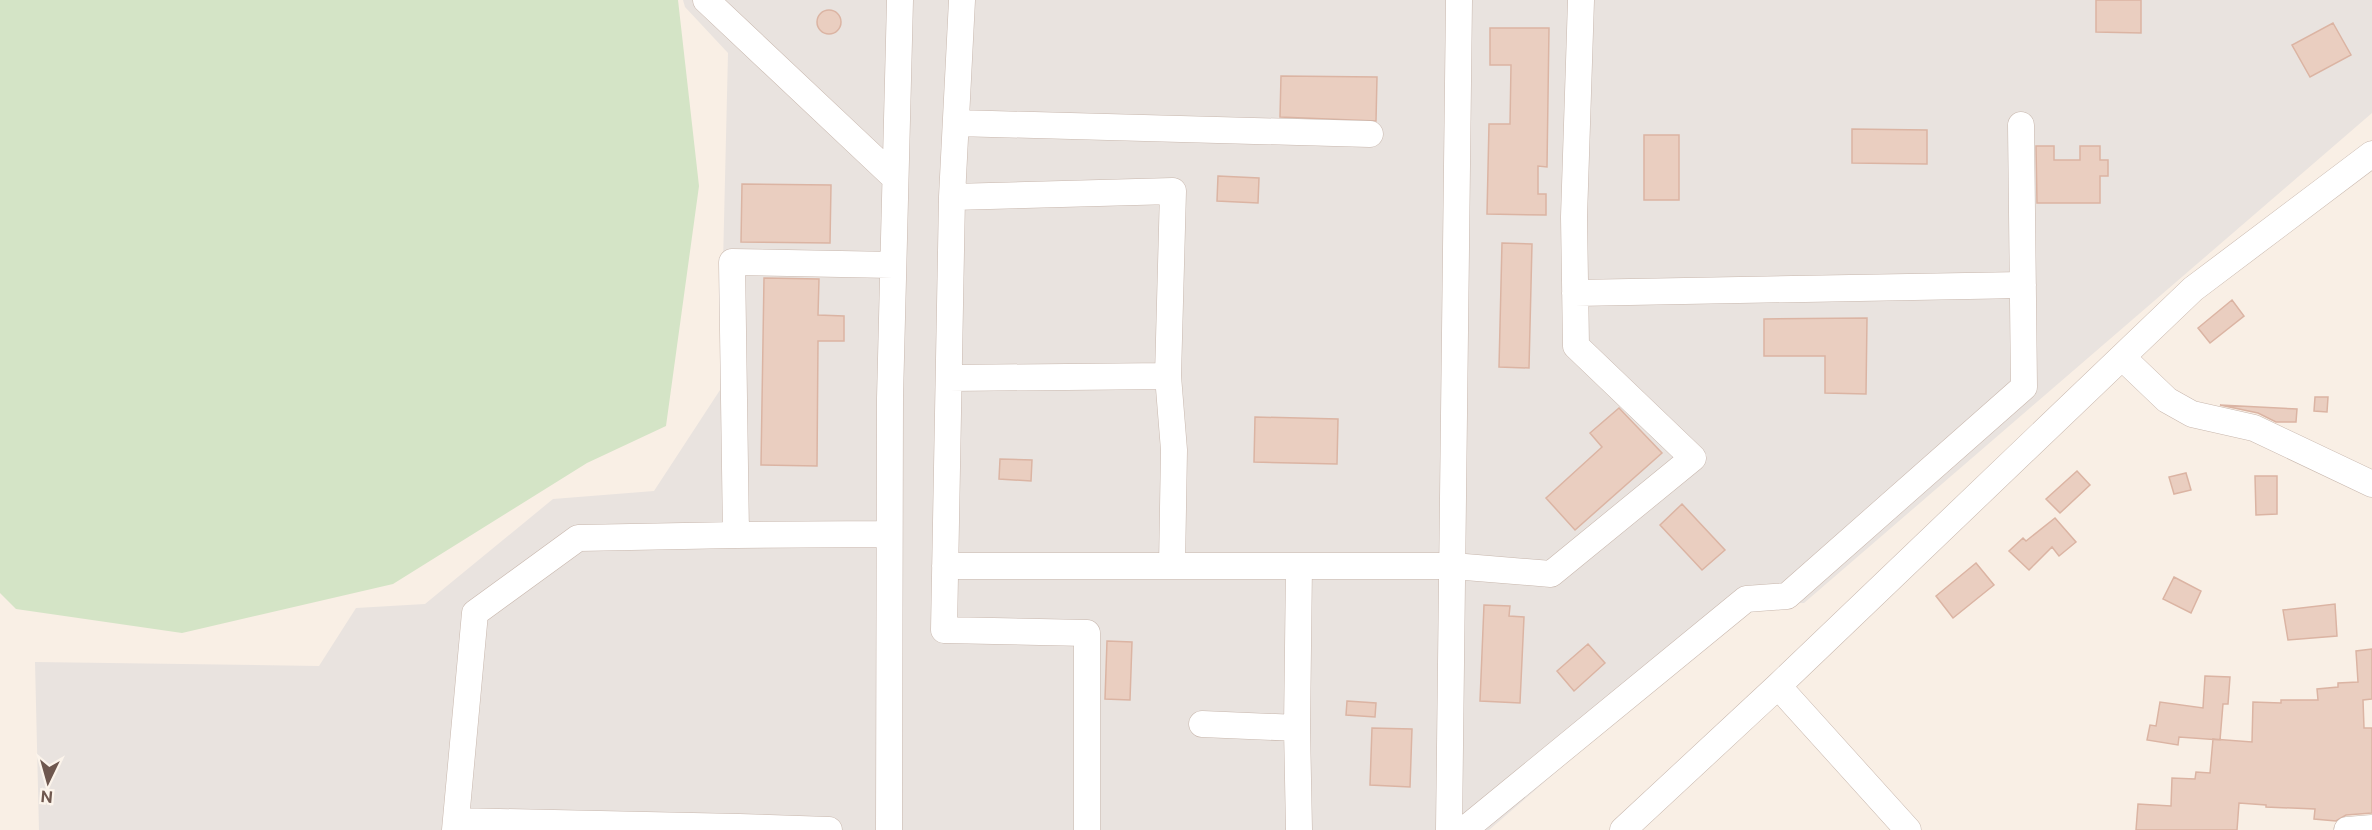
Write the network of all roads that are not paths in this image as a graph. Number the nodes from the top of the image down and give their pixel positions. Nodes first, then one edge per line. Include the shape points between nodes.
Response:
1 (706, 0) edge
2 (900, 0) edge
3 (963, 0) edge
4 (1459, 0) edge
5 (1581, 0) edge
6 (956, 123) junction
7 (2021, 125) dead end
8 (1370, 134) dead end
9 (2372, 154) edge
10 (896, 178) junction
11 (952, 197) junction
12 (893, 265) junction
13 (2023, 285) junction
14 (1575, 292) junction
15 (2122, 357) junction
16 (1168, 376) junction
17 (949, 378) junction
18 (2372, 484) edge
19 (889, 534) junction
20 (736, 535) junction
21 (945, 566) junction
22 (1172, 566) junction
23 (1299, 566) junction
24 (1453, 567) junction
25 (1778, 686) junction
26 (1202, 724) dead end
27 (1297, 728) junction
28 (456, 826) edge
29 (2372, 828) edge
30 (739, 829) edge
31 (829, 830) edge
32 (889, 830) edge
33 (1087, 830) edge
34 (1299, 830) edge
35 (1449, 830) edge
36 (1464, 830) edge
37 (1623, 830) edge
38 (1908, 830) edge
39 (2348, 830) edge

1 - 10 street
2 - 10 street
3 - 6 street
4 - 24 street
5 - 14 street
6 - 8 street
6 - 11 street
7 - 13 street
9 - 15 street via 2193,289
10 - 12 street
11 - 16 street via 1173,191
11 - 17 street
12 - 19 street
12 - 20 street via 732,262
13 - 14 street
13 - 36 street via 2024,387 1787,596 1746,599
14 - 24 street via 1576,346 1693,458 1551,574
15 - 18 street via 2167,400 2192,414 2254,428
15 - 25 street
16 - 17 street
16 - 22 street via 1174,450
17 - 21 street
19 - 20 street
19 - 32 street
20 - 28 street via 578,538 475,613
21 - 22 street
21 - 33 street via 944,630 1087,633
22 - 23 street
23 - 24 street
23 - 27 street
24 - 35 street
25 - 37 street
25 - 38 street
26 - 27 street
27 - 34 street
28 - 30 street
29 - 39 street
30 - 31 street

